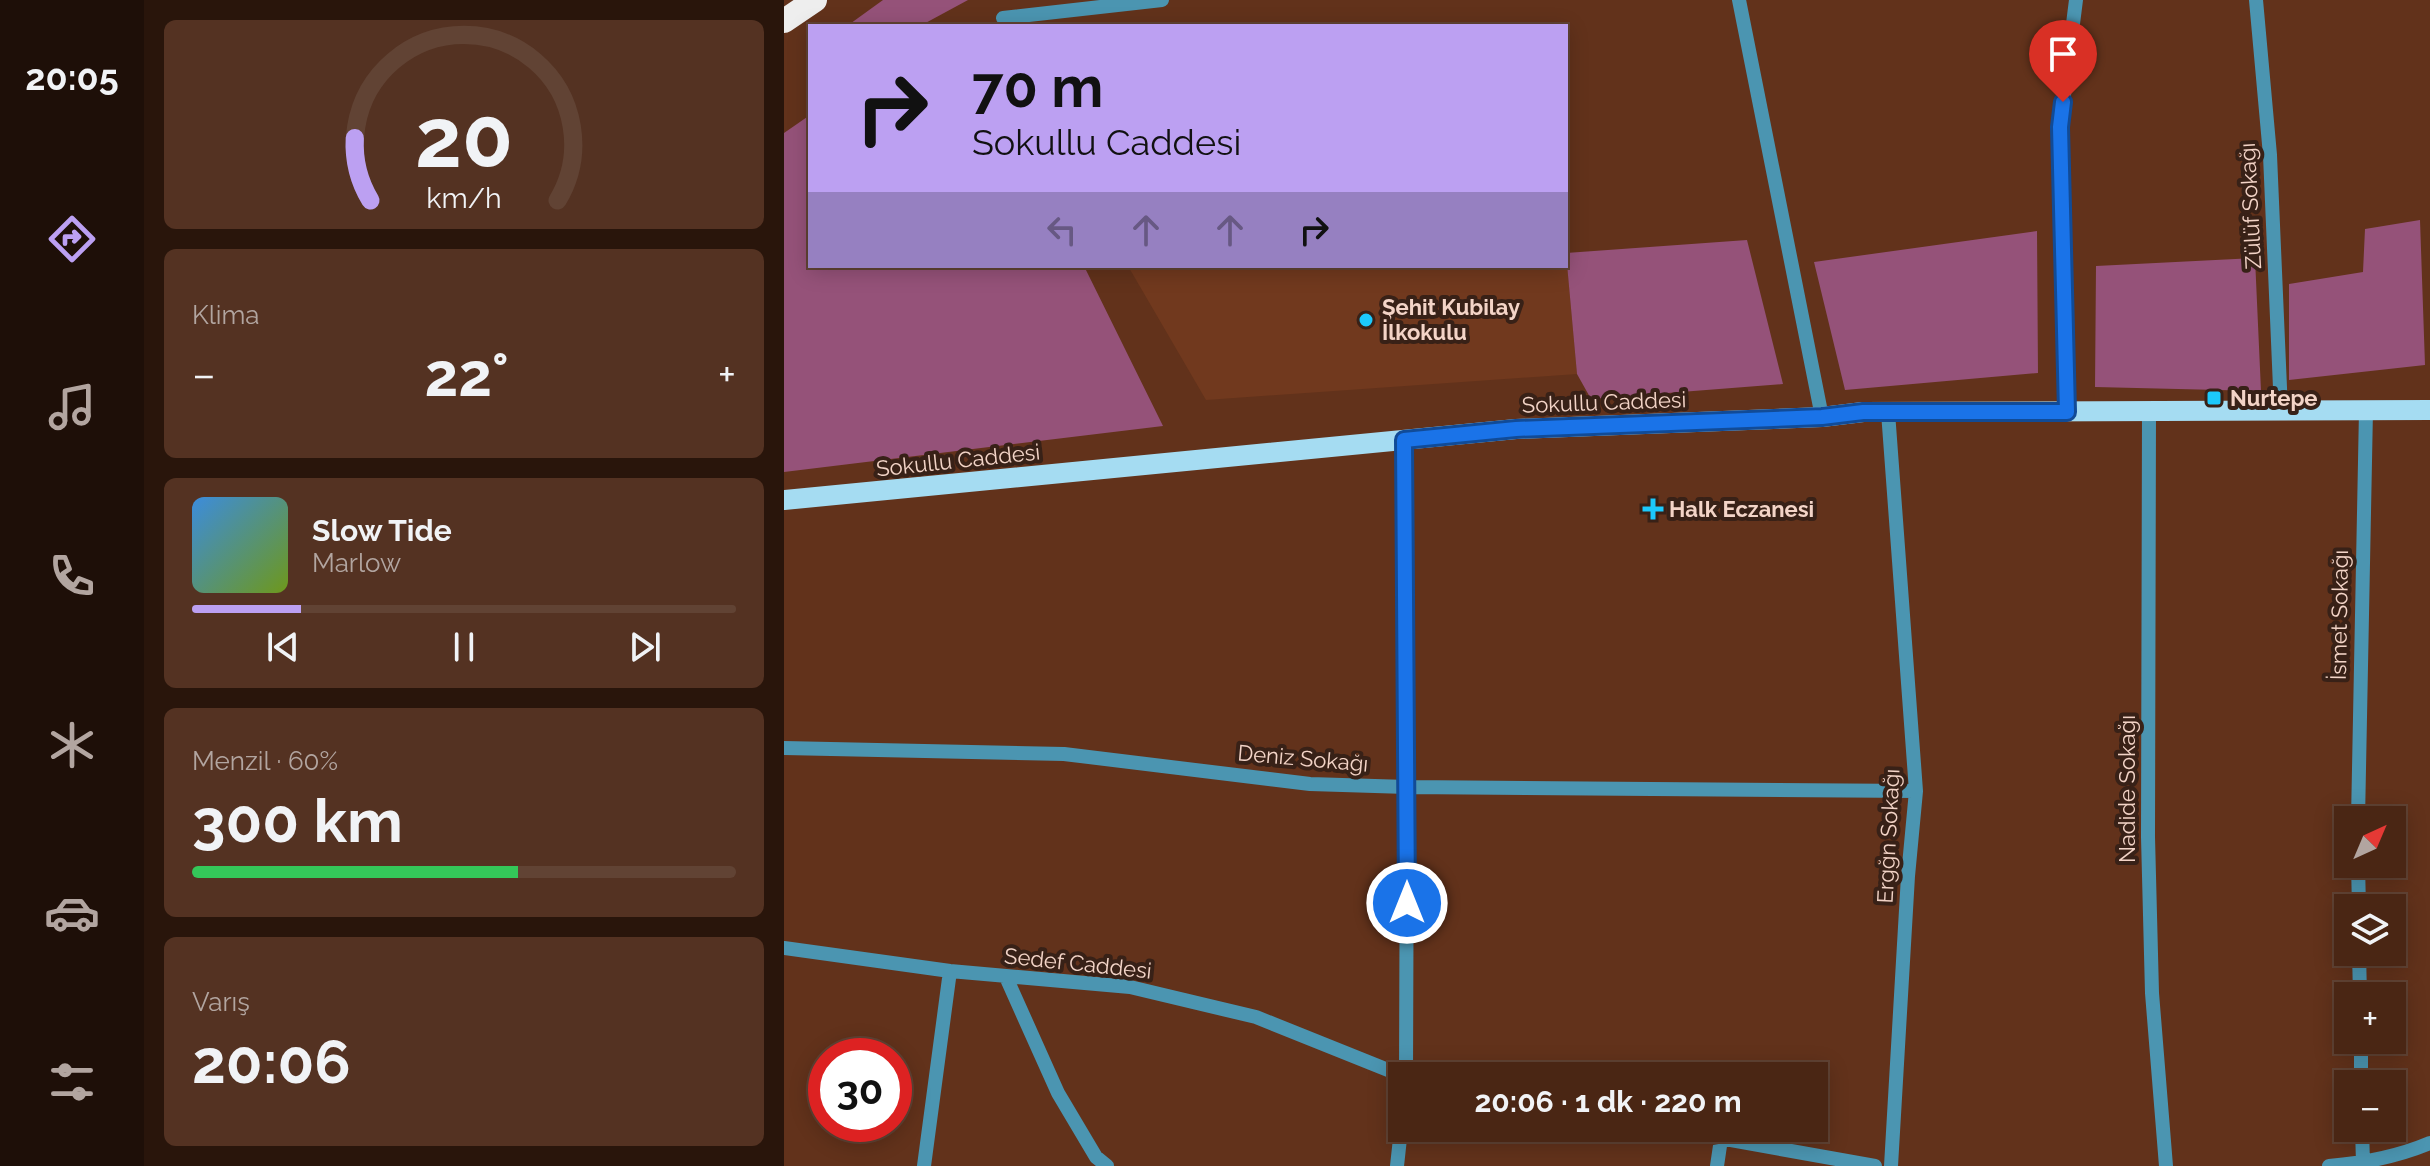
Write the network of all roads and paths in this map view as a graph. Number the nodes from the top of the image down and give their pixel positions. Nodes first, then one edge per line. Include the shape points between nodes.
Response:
1 (815, 0) edge
2 (1162, 0) edge
3 (1739, 0) edge
4 (2076, 0) edge
5 (2256, 0) edge
6 (1003, 18) dead end
7 (784, 21) edge
8 (2366, 410) junction
9 (2430, 410) edge
10 (2149, 411) junction
11 (2281, 411) junction
12 (1888, 412) junction
13 (2067, 412) junction
14 (1822, 417) junction
15 (1404, 440) junction
16 (784, 500) edge
17 (784, 748) edge
18 (1407, 787) junction
19 (1916, 791) junction
20 (2358, 806) edge
21 (784, 948) edge
22 (950, 971) junction
23 (1006, 977) junction
24 (1404, 1062) edge
25 (1388, 1070) edge
26 (1400, 1142) edge
27 (1721, 1142) edge
28 (1738, 1142) edge
29 (2362, 1142) edge
30 (2430, 1143) edge
31 (2399, 1161) edge
32 (2361, 1165) edge
33 (924, 1166) edge
34 (1107, 1166) edge
35 (1397, 1166) edge
36 (1717, 1166) edge
37 (1875, 1166) edge
38 (1891, 1166) edge
39 (2166, 1166) edge
40 (2329, 1166) edge

1 - 7 highway
2 - 6 street
3 - 14 street
4 - 13 street via 2060,127
5 - 11 street, Zülüf Sokağı via 2270,155
8 - 9 main road, Sokullu Caddesi
8 - 11 main road, Sokullu Caddesi
8 - 20 street, İsmet Sokağı
10 - 11 main road, Sokullu Caddesi
10 - 13 main road, Sokullu Caddesi
10 - 39 street, Nadide Sokağı via 2148,837 2152,993
12 - 13 main road, Sokullu Caddesi
12 - 14 main road, Sokullu Caddesi
12 - 19 street, Ergğn Sokağı
14 - 15 main road, Sokullu Caddesi via 1516,429
15 - 16 main road, Sokullu Caddesi
15 - 18 street
17 - 18 street, Deniz Sokağı via 1064,754 1310,784
18 - 19 street, Deniz Sokağı
18 - 24 street
19 - 38 street, Ergğn Sokağı
21 - 22 street, Sedef Caddesi
22 - 23 street, Sedef Caddesi
22 - 33 street
23 - 25 street, Sedef Caddesi via 1130,987 1256,1017
23 - 34 street via 1058,1093 1096,1157
26 - 35 street
27 - 36 street
28 - 37 street
29 - 32 street
30 - 31 street
31 - 32 street
32 - 40 street

